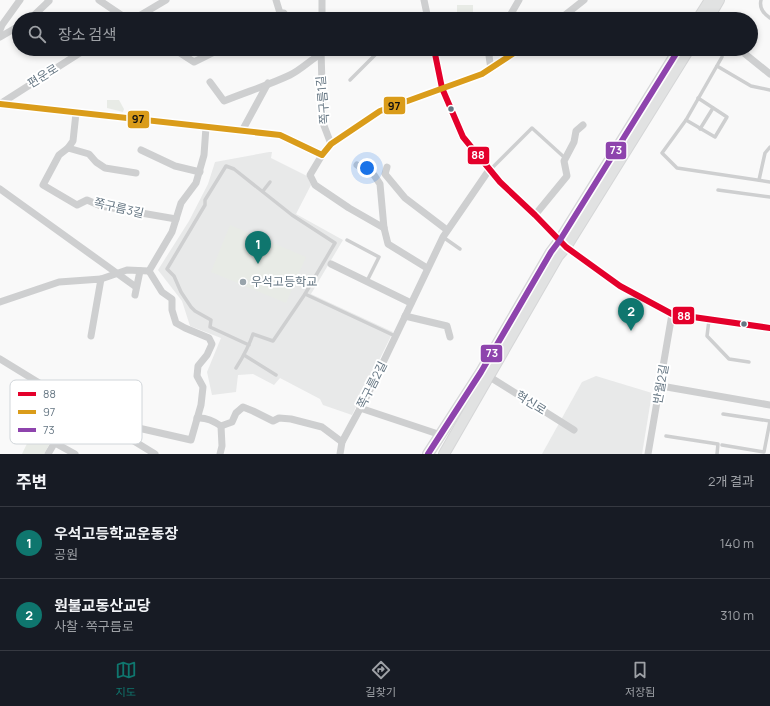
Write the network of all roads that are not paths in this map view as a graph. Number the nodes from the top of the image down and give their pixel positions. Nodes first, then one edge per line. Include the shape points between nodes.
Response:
1 (20, 0) edge
2 (48, 0) edge
3 (99, 0) edge
4 (166, 0) edge
5 (276, 0) edge
6 (322, 0) edge
7 (424, 0) edge
8 (519, 0) edge
9 (584, 0) edge
10 (710, 0) edge
11 (719, 0) edge
12 (762, 0) edge
13 (37, 12) edge
14 (117, 12) edge
15 (146, 12) edge
16 (280, 12) edge
17 (322, 12) edge
18 (427, 12) edge
19 (512, 12) edge
20 (569, 12) edge
21 (705, 12) edge
22 (708, 12) edge
23 (770, 18) edge
24 (1, 26) edge
25 (12, 30) edge
26 (0, 36) edge
27 (75, 56) edge
28 (185, 56) edge
29 (206, 56) edge
30 (315, 56) edge
31 (321, 56) edge
32 (374, 56) edge
33 (435, 56) edge
34 (489, 56) edge
35 (510, 56) edge
36 (675, 56) edge
37 (684, 56) edge
38 (748, 56) edge
39 (722, 57) dead end
40 (717, 66) junction
41 (491, 69) junction
42 (770, 74) edge
43 (350, 80) dead end
44 (210, 82) dead end
45 (268, 83) junction
46 (442, 88) junction
47 (770, 90) edge
48 (698, 98) junction
49 (0, 104) edge
50 (713, 108) junction
51 (76, 113) junction
52 (686, 120) junction
53 (583, 124) dead end
54 (206, 127) junction
55 (700, 129) junction
56 (242, 131) junction
57 (331, 144) junction
58 (770, 147) edge
59 (68, 148) junction
60 (141, 150) dead end
61 (322, 155) junction
62 (566, 158) junction
63 (358, 165) dead end
64 (387, 167) dead end
65 (489, 170) junction
66 (200, 172) junction
67 (136, 173) dead end
68 (759, 180) junction
69 (270, 182) dead end
70 (770, 182) edge
71 (0, 189) edge
72 (718, 190) dead end
73 (263, 191) junction
74 (770, 197) edge
75 (535, 215) junction
76 (176, 219) junction
77 (384, 228) junction
78 (447, 230) junction
79 (443, 237) junction
80 (347, 240) dead end
81 (563, 244) junction
82 (460, 249) dead end
83 (330, 264) dead end
84 (428, 268) junction
85 (140, 271) junction
86 (149, 271) junction
87 (118, 274) junction
88 (101, 279) junction
89 (367, 281) junction
90 (136, 287) junction
91 (305, 294) junction
92 (134, 295) dead end
93 (0, 302) edge
94 (411, 303) junction
95 (672, 314) junction
96 (405, 316) junction
97 (709, 319) junction
98 (770, 328) edge
99 (91, 336) dead end
100 (395, 336) junction
101 (450, 337) dead end
102 (249, 345) junction
103 (244, 355) junction
104 (0, 359) edge
105 (749, 362) dead end
106 (236, 368) dead end
107 (485, 374) junction
108 (276, 375) dead end
109 (34, 380) edge
110 (661, 386) junction
111 (770, 405) edge
112 (360, 408) junction
113 (723, 414) dead end
114 (197, 418) junction
115 (221, 426) junction
116 (142, 429) edge
117 (574, 430) dead end
118 (440, 435) junction
119 (666, 436) dead end
120 (342, 442) junction
121 (54, 444) edge
122 (57, 444) edge
123 (138, 444) edge
124 (722, 445) dead end
125 (744, 449) junction
126 (48, 454) edge
127 (75, 454) edge
128 (155, 454) edge
129 (220, 454) edge
130 (340, 454) edge
131 (428, 454) edge
132 (444, 454) edge
133 (648, 454) edge
134 (717, 454) edge
135 (743, 454) edge

1 - 24 street
2 - 13 street
3 - 14 street
4 - 15 street
5 - 16 street
6 - 17 street
7 - 18 street
8 - 19 street
9 - 20 street
10 - 21 street
11 - 22 street
12 - 23 lane via 762,10
25 - 26 street
27 - 49 street, 편운로
28 - 29 street via 194,62
30 - 45 street, 쪽구름1길 via 290,75
31 - 57 street, 쪽구름1길 via 323,123
32 - 43 lane
33 - 46 street
34 - 41 street
35 - 41 street, 쪽구름1길
36 - 81 street
37 - 81 street
38 - 42 street
39 - 40 lane
40 - 47 lane via 750,86
40 - 48 lane
41 - 46 street, 쪽구름1길
44 - 45 street, 쪽구름1길 via 224,101
45 - 56 street
46 - 57 street, 쪽구름1길 via 380,111
46 - 65 street via 463,137
48 - 50 lane
48 - 52 lane
49 - 51 street
50 - 55 lane
50 - 55 lane via 727,118 715,138
51 - 54 street
51 - 59 street, 쪽구름3길 via 73,141
52 - 55 lane
52 - 68 lane via 662,153 677,168
53 - 62 street via 576,131
54 - 56 street
54 - 66 street
56 - 61 street via 280,135
57 - 61 street, 쪽구름1길
58 - 68 lane via 765,153
59 - 67 street via 89,154 105,168
59 - 76 street, 쪽구름3길 via 59,155 43,185 77,205 87,200 101,206
60 - 66 street via 175,166
61 - 77 street via 310,175 315,185
62 - 65 lane via 532,128
62 - 75 street via 564,161 567,176
63 - 77 street via 374,175 380,184
64 - 78 street via 385,174 406,198
65 - 75 street
65 - 78 street, 쪽구름2길
66 - 76 street via 196,183 181,203
68 - 70 lane
69 - 73 lane
71 - 87 street
72 - 74 lane
73 - 91 lane via 292,215 335,243
73 - 102 lane via 226,166 167,269 174,276 191,307 211,320 210,327
75 - 81 street
76 - 86 street via 172,232
77 - 84 street via 388,244
78 - 79 street, 쪽구름2길
79 - 82 lane
79 - 84 street, 쪽구름2길
80 - 89 lane via 379,257
81 - 95 street via 620,286
81 - 107 street
83 - 89 street
84 - 94 street, 쪽구름2길
85 - 86 street
85 - 87 street via 127,270
85 - 90 street
86 - 114 street via 162,292 172,299 176,323 210,338 212,344 198,366 197,376 203,387
87 - 88 street
87 - 90 street
88 - 93 street via 59,282
88 - 99 street
89 - 94 street
90 - 92 street
91 - 100 lane
91 - 102 lane via 273,341 253,334
94 - 96 street, 쪽구름2길
95 - 97 street
95 - 110 street, 반월2길
96 - 100 street, 쪽구름2길
96 - 101 street via 448,326
97 - 98 street
97 - 105 lane via 707,336 729,360
100 - 112 street, 쪽구름2길
102 - 103 lane
103 - 106 lane
103 - 108 lane
104 - 109 street
107 - 117 street, 혁신로
107 - 118 street via 476,378
107 - 132 street
110 - 111 street
110 - 133 street, 반월2길
112 - 118 street
112 - 120 street, 쪽구름2길
113 - 125 lane via 770,421 764,452
114 - 115 street via 204,417
114 - 116 street via 191,440
115 - 120 street via 232,422 236,413 243,407 273,421 279,418 291,419 322,427
115 - 129 street
118 - 131 street
119 - 134 lane via 718,444
120 - 130 street, 쪽구름2길
121 - 126 street
122 - 127 street
123 - 128 street
124 - 125 lane
125 - 135 lane

